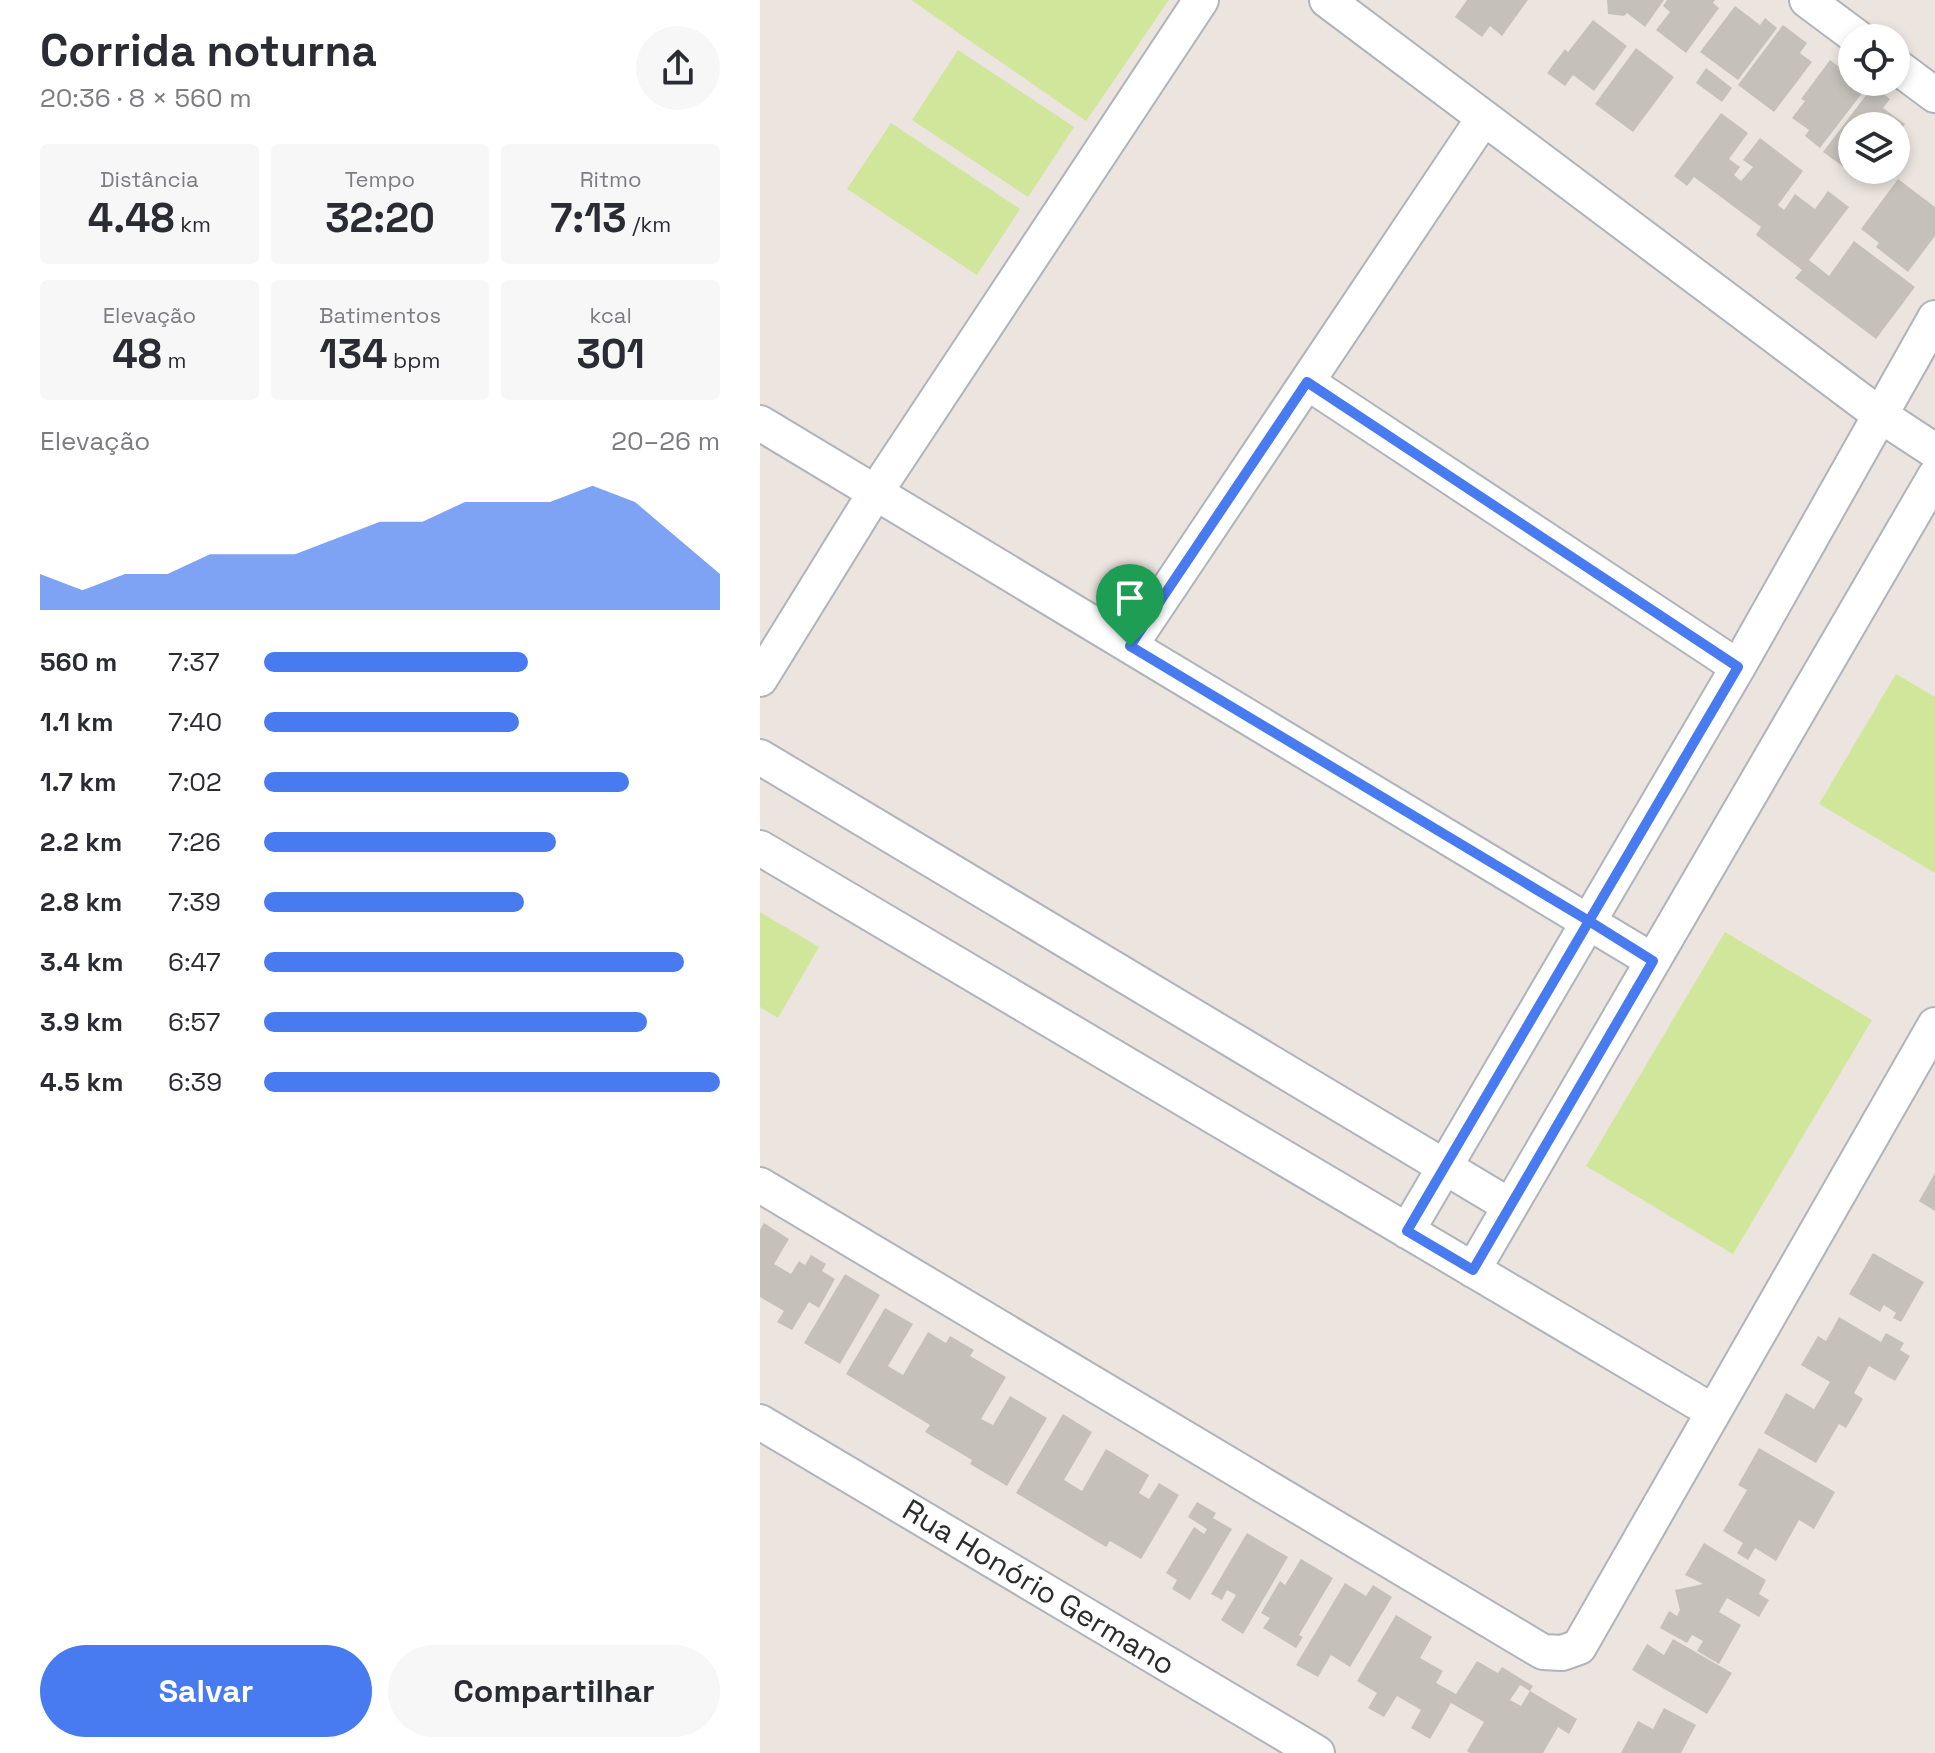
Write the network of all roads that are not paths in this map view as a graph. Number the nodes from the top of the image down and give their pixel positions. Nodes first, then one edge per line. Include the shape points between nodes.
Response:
1 (1201, 0) edge
2 (1327, 0) edge
3 (1807, 0) edge
4 (1839, 24) edge
5 (1910, 76) edge
6 (1935, 95) edge
7 (1483, 119) junction
8 (1935, 318) edge
9 (1307, 382) junction
10 (1880, 415) junction
11 (760, 423) edge
12 (1935, 451) edge
13 (1935, 476) edge
14 (875, 493) junction
15 (1130, 646) junction
16 (1738, 667) junction
17 (760, 679) edge
18 (760, 757) edge
19 (760, 848) edge
20 (1589, 921) junction
21 (1653, 961) junction
22 (1935, 1025) edge
23 (1445, 1167) junction
24 (760, 1185) edge
25 (1510, 1206) junction
26 (1407, 1231) junction
27 (1473, 1270) junction
28 (1712, 1411) junction
29 (760, 1422) edge
30 (1317, 1753) edge

1 - 14 street
2 - 7 street
3 - 4 street
5 - 6 street
7 - 9 street
7 - 10 street
8 - 10 street
9 - 15 street
9 - 16 street
10 - 12 street
10 - 16 street
11 - 14 street
13 - 21 street
14 - 15 street
14 - 17 street
15 - 20 street
16 - 20 street
18 - 23 street
19 - 26 street
20 - 21 street
20 - 23 street
21 - 25 street
22 - 28 street
23 - 25 street
23 - 26 street
24 - 28 street via 1543,1652 1579,1647
25 - 27 street
26 - 27 street
27 - 28 street
29 - 30 street, Rua Honório Germano

